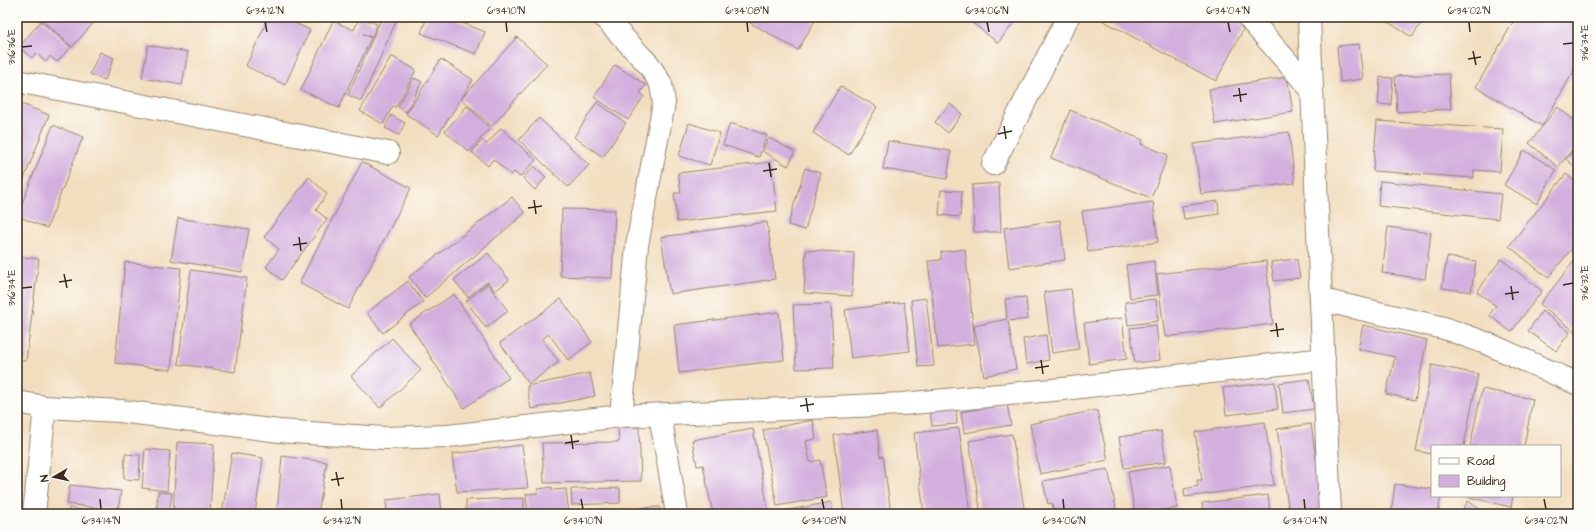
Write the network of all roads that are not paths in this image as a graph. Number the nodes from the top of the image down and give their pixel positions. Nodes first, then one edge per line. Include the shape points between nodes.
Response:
1 (604, 17) edge
2 (1068, 17) edge
3 (1248, 17) edge
4 (1309, 17) edge
5 (17, 82) edge
6 (1311, 89) junction
7 (388, 153) dead end
8 (993, 164) dead end
9 (1322, 300) junction
10 (1324, 359) junction
11 (1578, 384) edge
12 (17, 402) edge
13 (45, 407) junction
14 (660, 415) junction
15 (621, 416) junction
16 (34, 514) edge
17 (677, 514) edge
18 (1330, 514) edge

1 - 15 street via 649,65 660,84 664,103 637,245
2 - 8 street
3 - 6 street
4 - 6 street
5 - 7 street
6 - 9 street
9 - 10 street
9 - 11 street via 1444,328 1486,343
10 - 14 street via 902,404
10 - 18 street
12 - 13 street
13 - 15 street via 120,411 279,431 384,438 448,436
13 - 16 street
14 - 15 street
14 - 17 street

